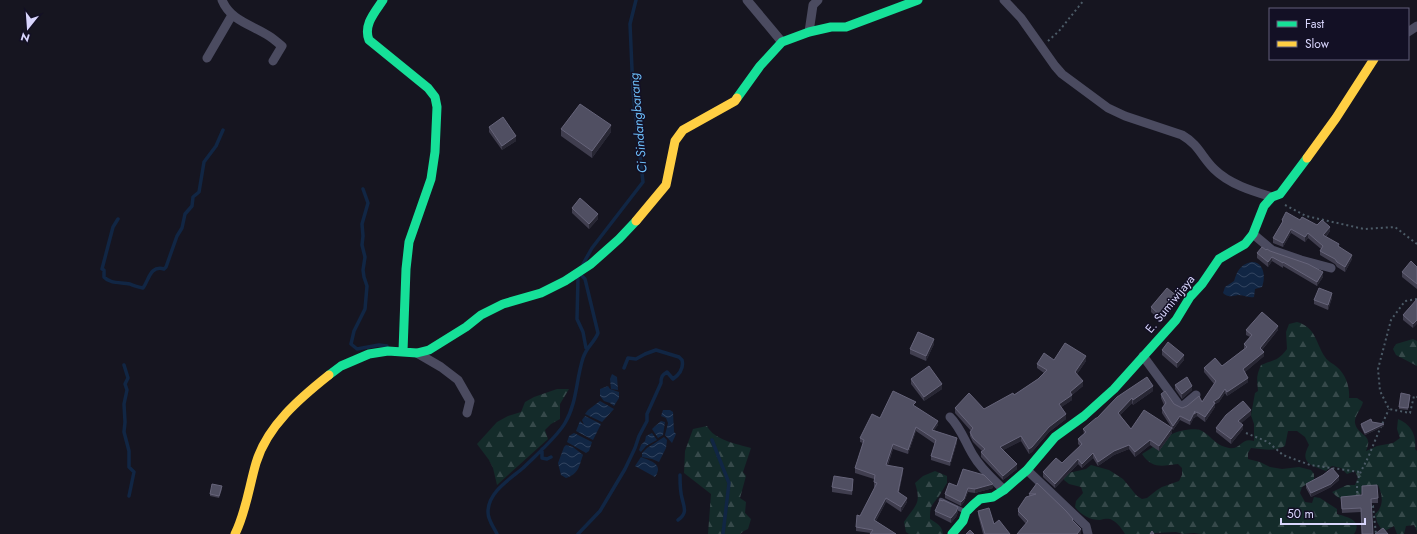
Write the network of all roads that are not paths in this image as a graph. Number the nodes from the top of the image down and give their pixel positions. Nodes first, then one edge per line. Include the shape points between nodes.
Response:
1 (222, 0) edge
2 (383, 0) edge
3 (747, 0) edge
4 (818, 0) edge
5 (918, 0) edge
6 (1004, 0) edge
7 (232, 16) junction
8 (809, 32) junction
9 (782, 42) junction
10 (207, 58) dead end
11 (1373, 60) edge
12 (273, 61) dead end
13 (1272, 197) junction
14 (1253, 234) junction
15 (1331, 268) dead end
16 (402, 352) junction
17 (418, 352) junction
18 (1143, 356) junction
19 (1196, 395) dead end
20 (467, 413) dead end
21 (950, 417) dead end
22 (1027, 470) junction
23 (1004, 490) junction
24 (941, 500) edge
25 (966, 512) junction
26 (235, 534) edge
27 (952, 534) edge
28 (1088, 534) edge

1 - 7 street
2 - 16 street via 366,31 366,36 428,88 436,100 437,109 432,177 409,247
3 - 9 street
4 - 8 street via 813,5
5 - 8 street via 846,27 831,27
6 - 13 street via 1021,18 1062,74 1108,108 1182,135 1190,140 1223,176 1250,190
7 - 10 street
7 - 12 street via 271,37 282,46
8 - 9 street
9 - 17 street via 760,66 736,101 683,130 675,141 666,185 620,239 591,264 541,293 503,304 481,315 437,346
11 - 13 street, E. Sumiwijaya via 1336,118 1280,194
13 - 14 street, E. Sumiwijaya via 1264,206
14 - 15 street via 1272,250
14 - 18 street, E. Sumiwijaya via 1245,244 1219,259 1176,320
16 - 17 street
16 - 26 street via 369,354 341,366 299,400 277,424 260,451 241,522
17 - 20 street via 458,380 470,401
18 - 19 street via 1179,405 1183,406
18 - 22 street, E. Sumiwijaya via 1114,389 1084,416 1054,437
21 - 23 street via 961,431 977,462
22 - 23 street, E. Sumiwijaya
22 - 28 street via 1086,526
23 - 25 street, E. Sumiwijaya via 993,497 980,499
24 - 25 lane
25 - 27 street, E. Sumiwijaya via 963,521

